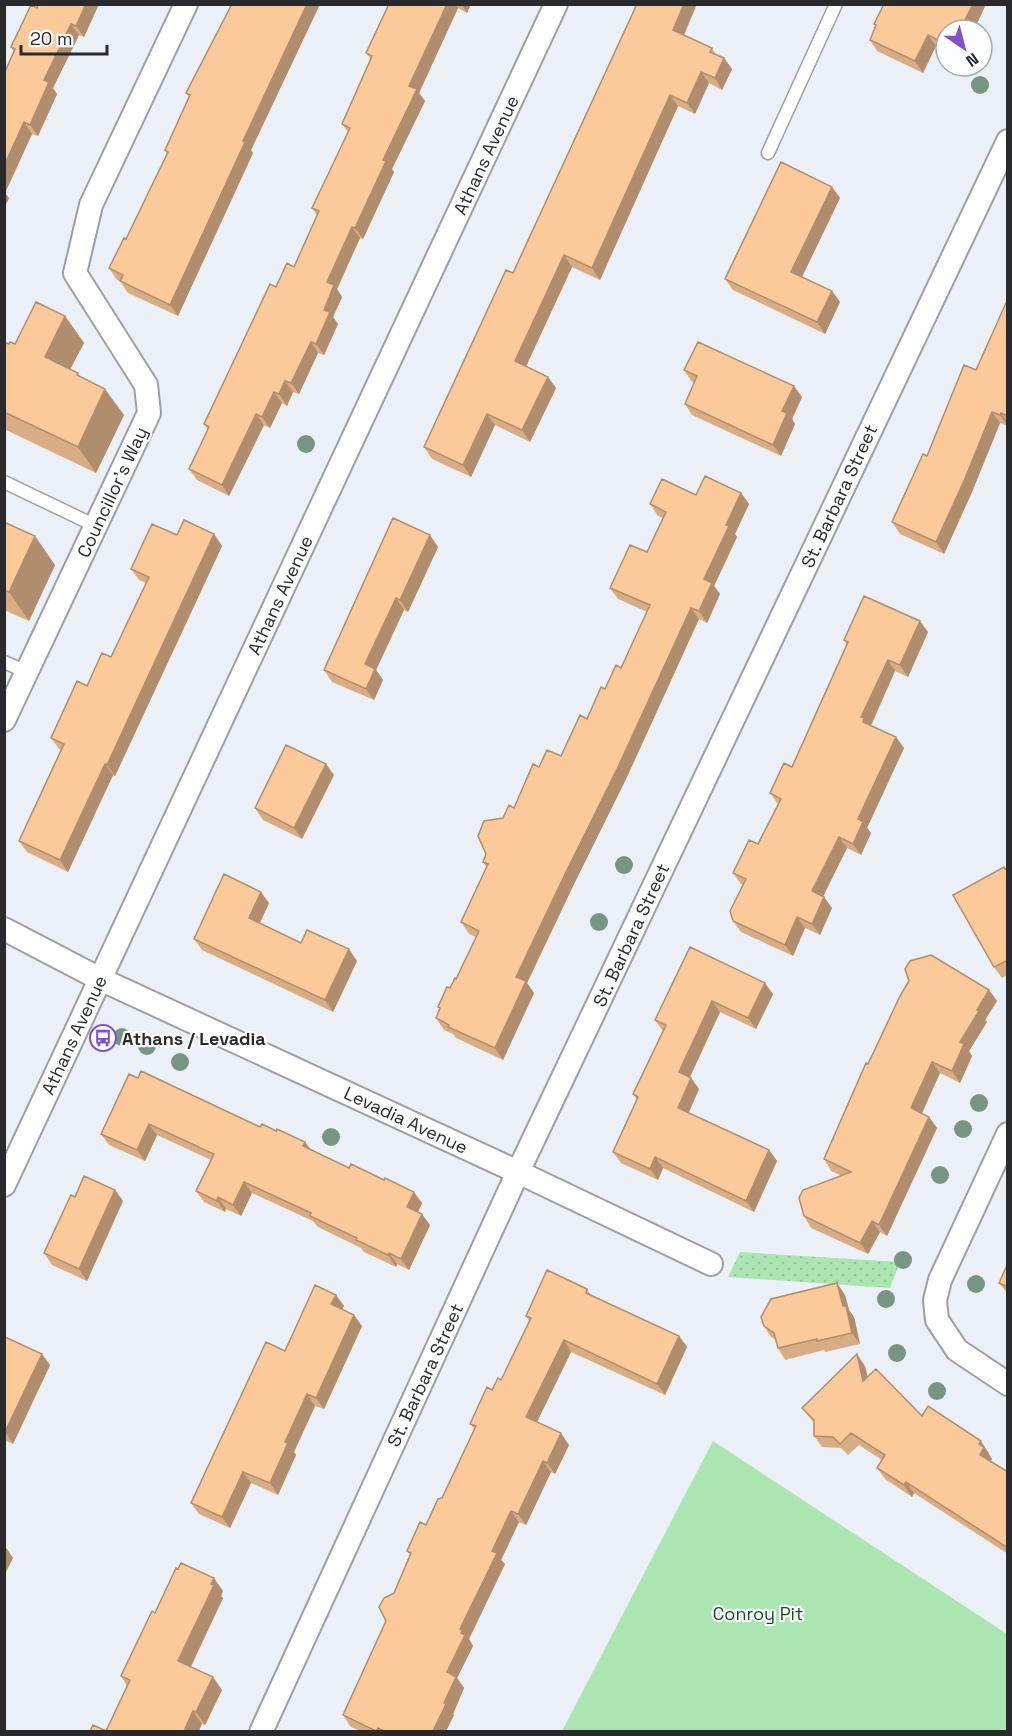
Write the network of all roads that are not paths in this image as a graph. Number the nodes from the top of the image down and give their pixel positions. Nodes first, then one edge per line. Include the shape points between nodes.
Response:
1 (186, 4) edge
2 (556, 4) edge
3 (836, 4) edge
4 (1008, 141) edge
5 (768, 153) dead end
6 (4, 482) edge
7 (96, 526) junction
8 (4, 662) edge
9 (27, 672) junction
10 (4, 720) edge
11 (4, 929) edge
12 (100, 979) junction
13 (1008, 1134) edge
14 (518, 1172) junction
15 (4, 1185) edge
16 (711, 1264) dead end
17 (1008, 1384) edge
18 (261, 1731) edge

1 - 7 street, Councillor's Way via 91,205 75,273 146,385 149,413
2 - 12 street, Athans Avenue
3 - 5 lane
4 - 14 street, St. Barbara Street
6 - 7 lane
7 - 9 street, Councillor's Way
8 - 9 lane
9 - 10 street, Councillor's Way
11 - 12 street
12 - 14 street, Levadia Avenue
12 - 15 street, Athans Avenue
13 - 17 street via 940,1280 935,1300 937,1320 957,1350
14 - 16 street, Levadia Avenue
14 - 18 street, St. Barbara Street

